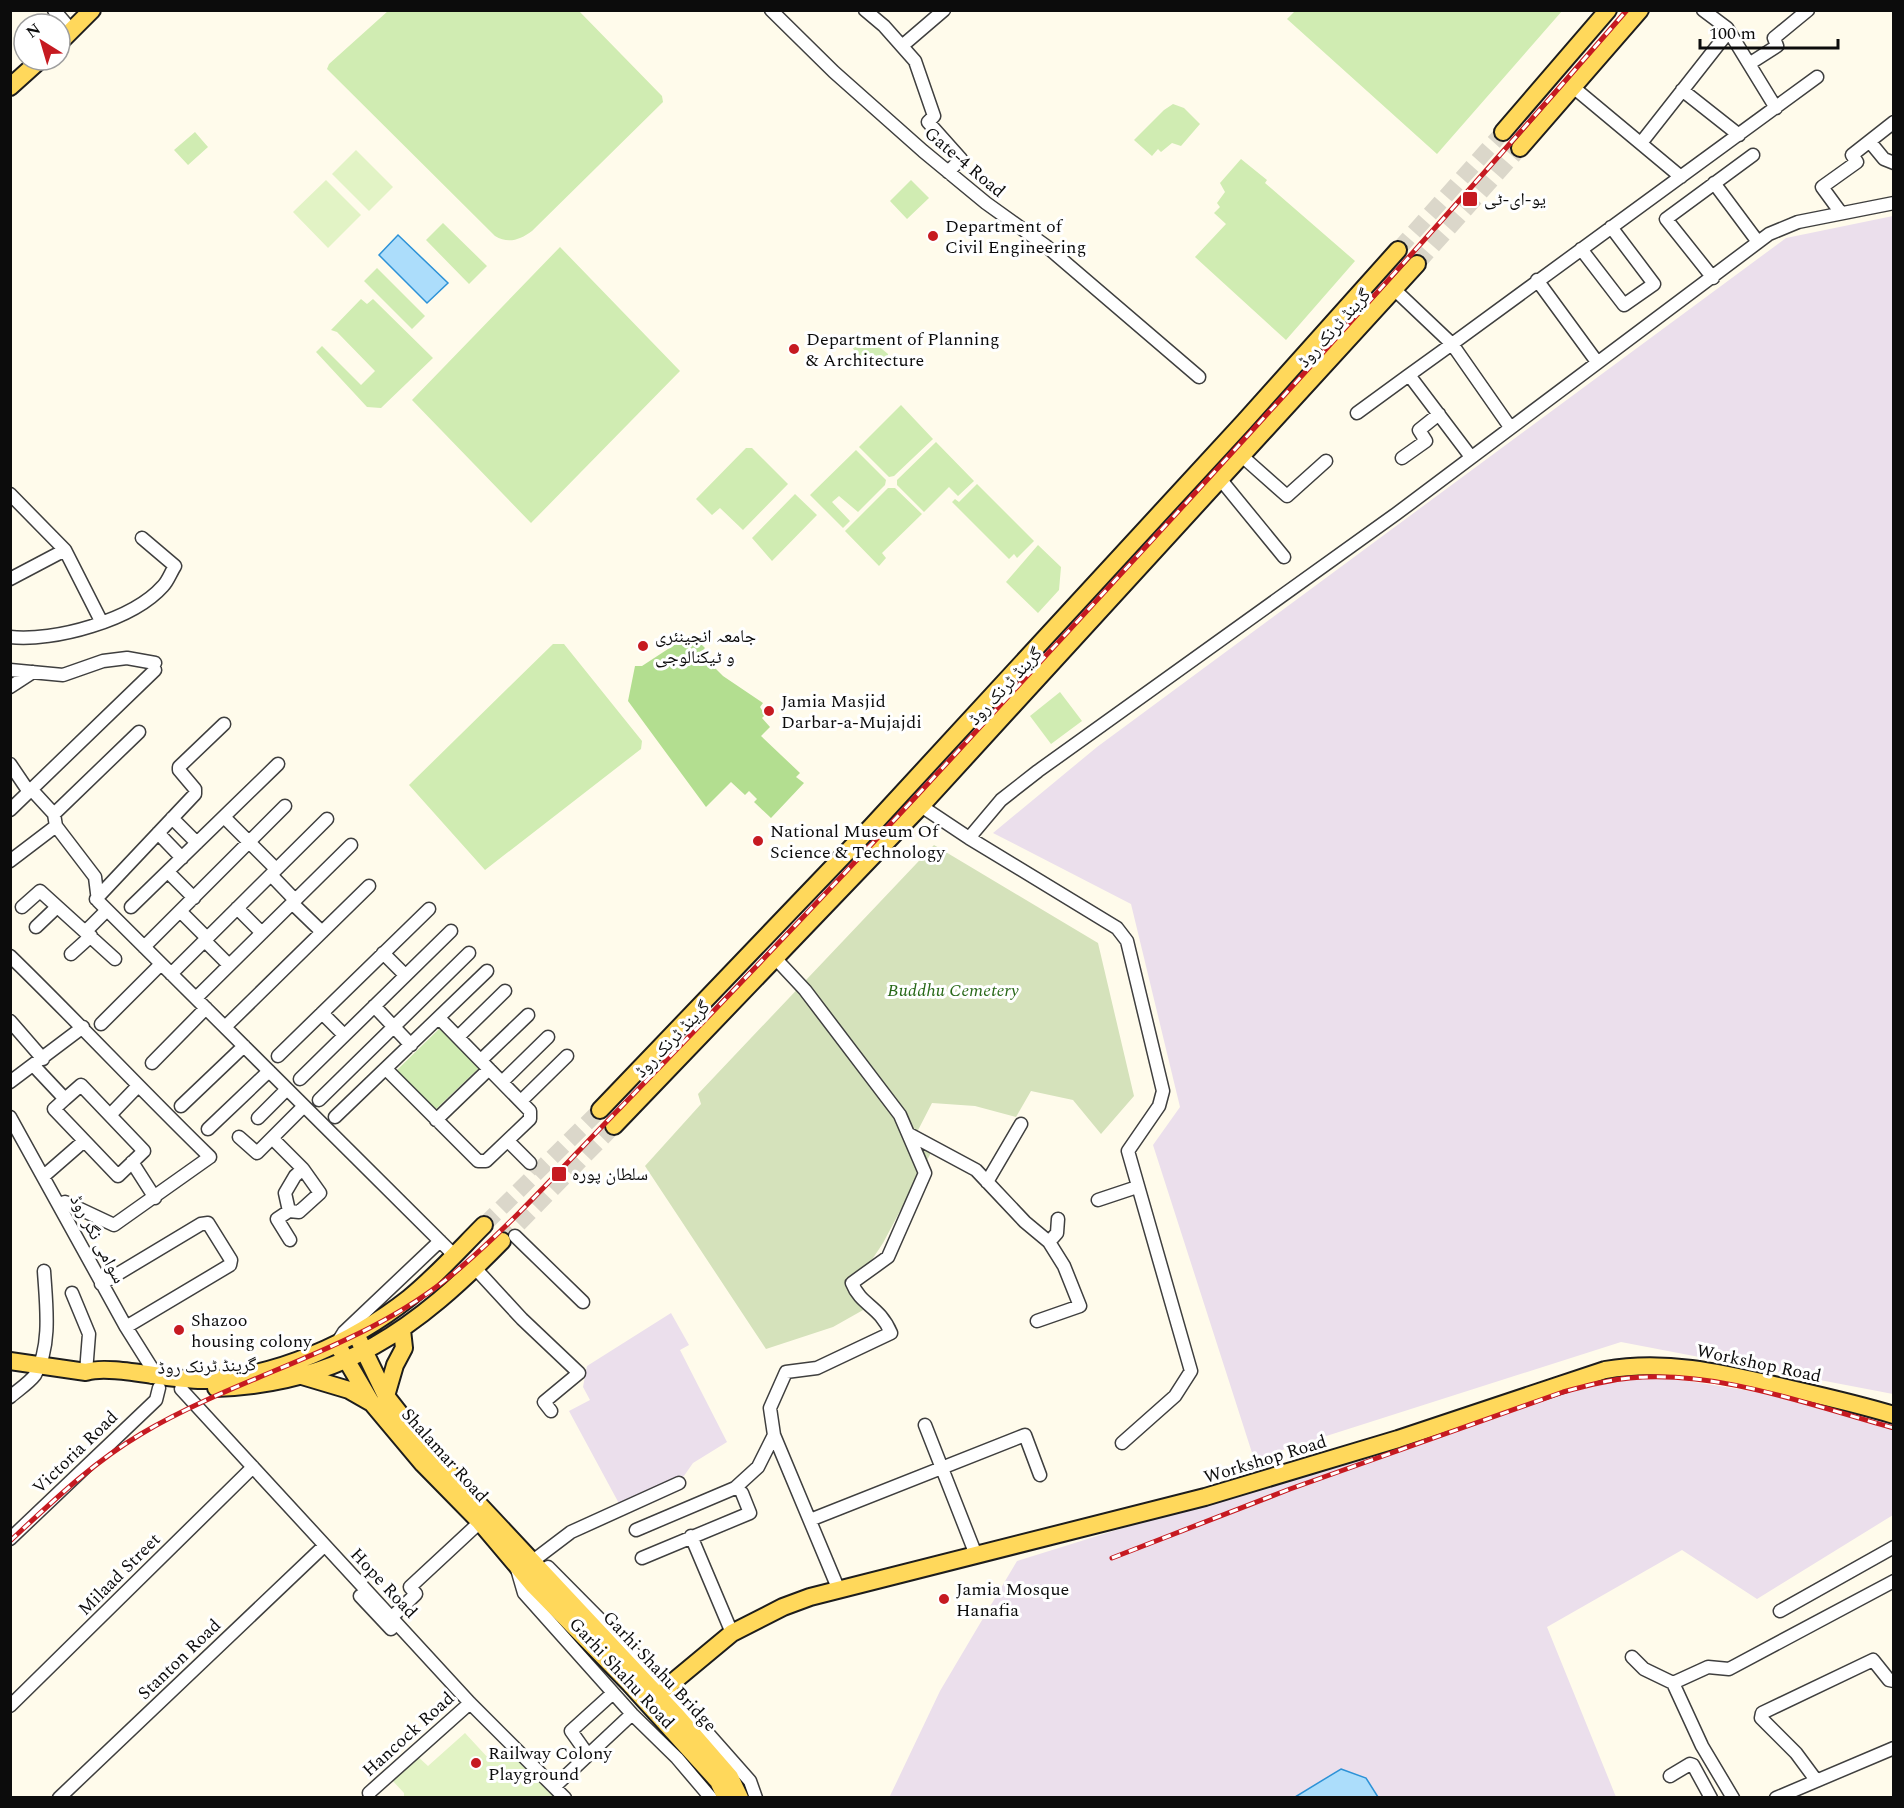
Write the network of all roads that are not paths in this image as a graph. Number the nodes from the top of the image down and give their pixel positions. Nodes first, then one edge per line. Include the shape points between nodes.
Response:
1 (92, 10) edge
2 (771, 10) edge
3 (865, 10) edge
4 (944, 10) edge
5 (1608, 10) edge
6 (1640, 10) edge
7 (1703, 10) edge
8 (1808, 10) edge
9 (72, 30) edge
10 (1729, 31) junction
11 (902, 46) junction
12 (1749, 64) junction
13 (27, 72) edge
14 (1817, 77) dead end
15 (10, 87) edge
16 (1573, 87) junction
17 (1682, 90) junction
18 (1776, 108) junction
19 (1893, 122) edge
20 (1503, 132) tunnel mouth
21 (1739, 135) junction
22 (1870, 141) junction
23 (1641, 143) junction
24 (1520, 147) tunnel mouth
25 (1753, 154) dead end
26 (1893, 163) edge
27 (948, 172) junction
28 (1681, 177) junction
29 (1714, 183) junction
30 (1893, 203) edge
31 (1841, 213) junction
32 (1611, 227) junction
33 (1758, 242) junction
34 (1581, 249) junction
35 (1398, 250) tunnel mouth
36 (1417, 264) tunnel mouth
37 (1713, 278) junction
38 (1537, 280) junction
39 (1395, 290) junction
40 (1452, 344) junction
41 (1597, 362) junction
42 (1409, 375) junction
43 (1199, 377) dead end
44 (1258, 406) junction
45 (1357, 413) dead end
46 (1439, 414) junction
47 (1274, 423) junction
48 (1510, 427) junction
49 (1243, 457) junction
50 (1471, 457) junction
51 (1402, 458) dead end
52 (1326, 461) dead end
53 (1221, 480) junction
54 (10, 494) edge
55 (142, 538) dead end
56 (65, 550) junction
57 (1284, 557) dead end
58 (10, 579) edge
59 (101, 621) junction
60 (10, 637) edge
61 (10, 670) edge
62 (33, 672) junction
63 (10, 687) edge
64 (224, 724) dead end
65 (139, 732) dead end
66 (10, 764) edge
67 (278, 764) dead end
68 (30, 790) junction
69 (285, 806) dead end
70 (921, 806) junction
71 (10, 810) edge
72 (224, 817) junction
73 (172, 819) junction
74 (327, 819) dead end
75 (55, 820) junction
76 (158, 833) junction
77 (969, 838) junction
78 (249, 842) junction
79 (197, 843) junction
80 (351, 845) dead end
81 (182, 858) junction
82 (10, 861) edge
83 (168, 872) junction
84 (273, 872) junction
85 (369, 886) dead end
86 (194, 898) junction
87 (96, 899) junction
88 (294, 901) junction
89 (22, 907) dead end
90 (57, 907) junction
91 (131, 907) dead end
92 (237, 908) junction
93 (429, 909) dead end
94 (107, 910) junction
95 (180, 911) junction
96 (36, 927) dead end
97 (451, 931) dead end
98 (322, 932) junction
99 (262, 933) junction
100 (88, 934) junction
101 (206, 940) junction
102 (144, 946) junction
103 (383, 953) junction
104 (469, 953) dead end
105 (71, 954) dead end
106 (10, 956) edge
107 (115, 959) dead end
108 (776, 959) junction
109 (161, 964) junction
110 (230, 965) junction
111 (487, 971) dead end
112 (171, 974) junction
113 (405, 975) junction
114 (505, 991) dead end
115 (196, 998) junction
116 (374, 1006) junction
117 (206, 1008) junction
118 (322, 1013) junction
119 (528, 1015) dead end
120 (439, 1018) junction
121 (10, 1022) edge
122 (101, 1023) dead end
123 (83, 1027) junction
124 (225, 1027) junction
125 (393, 1027) junction
126 (344, 1035) junction
127 (548, 1036) dead end
128 (458, 1037) junction
129 (411, 1045) junction
130 (244, 1046) junction
131 (278, 1056) dead end
132 (567, 1056) dead end
133 (38, 1062) junction
134 (152, 1063) dead end
135 (485, 1065) junction
136 (386, 1069) junction
137 (269, 1071) junction
138 (300, 1078) dead end
139 (10, 1082) edge
140 (502, 1082) junction
141 (137, 1087) junction
142 (287, 1089) junction
143 (65, 1099) junction
144 (319, 1100) dead end
145 (521, 1101) junction
146 (181, 1106) dead end
147 (304, 1106) junction
148 (600, 1110) tunnel mouth
149 (110, 1115) junction
150 (10, 1117) edge
151 (336, 1117) dead end
152 (258, 1118) dead end
153 (436, 1120) junction
154 (1021, 1124) dead end
155 (614, 1126) tunnel mouth
156 (208, 1130) dead end
157 (909, 1134) junction
158 (16, 1137) edge
159 (239, 1137) dead end
160 (272, 1138) junction
161 (84, 1141) junction
162 (508, 1141) junction
163 (132, 1162) junction
164 (530, 1163) tunnel mouth
165 (303, 1169) junction
166 (45, 1175) junction
167 (987, 1182) junction
168 (1137, 1187) junction
169 (156, 1198) junction
170 (1098, 1200) dead end
171 (59, 1204) junction
172 (289, 1211) junction
173 (1058, 1219) dead end
174 (484, 1224) tunnel mouth
175 (508, 1238) joint
176 (290, 1240) dead end
177 (440, 1241) junction
178 (1049, 1242) junction
179 (454, 1255) junction
180 (475, 1268) junction
181 (44, 1271) dead end
182 (101, 1284) junction
183 (72, 1293) dead end
184 (583, 1302) dead end
185 (1037, 1321) dead end
186 (126, 1327) junction
187 (402, 1330) junction
188 (356, 1334) junction
189 (337, 1344) junction
190 (365, 1352) junction
191 (10, 1361) edge
192 (347, 1361) junction
193 (39, 1365) junction
194 (86, 1372) junction
195 (302, 1376) junction
196 (156, 1383) junction
197 (181, 1389) junction
198 (10, 1397) edge
199 (379, 1399) junction
200 (551, 1411) dead end
201 (1893, 1415) edge
202 (925, 1425) dead end
203 (774, 1435) junction
204 (1122, 1443) dead end
205 (253, 1467) junction
206 (942, 1468) junction
207 (1040, 1475) dead end
208 (679, 1483) dead end
209 (742, 1493) dead end
210 (810, 1520) junction
211 (480, 1522) junction
212 (636, 1530) dead end
213 (691, 1536) junction
214 (10, 1539) edge
215 (1893, 1547) edge
216 (321, 1548) junction
217 (976, 1555) junction
218 (642, 1558) dead end
219 (528, 1561) junction
220 (539, 1581) junction
221 (1893, 1581) edge
222 (838, 1588) junction
223 (1780, 1611) dead end
224 (392, 1623) junction
225 (732, 1634) junction
226 (1632, 1657) dead end
227 (1893, 1681) edge
228 (1673, 1683) junction
229 (667, 1687) junction
230 (613, 1693) junction
231 (470, 1703) junction
232 (10, 1706) edge
233 (632, 1714) junction
234 (1893, 1748) edge
235 (588, 1755) junction
236 (1670, 1776) dead end
237 (1816, 1780) junction
238 (554, 1787) junction
239 (369, 1793) dead end
240 (59, 1797) edge
241 (565, 1797) edge
242 (711, 1797) edge
243 (726, 1797) edge
244 (740, 1797) edge
245 (756, 1797) edge
246 (1711, 1797) edge
247 (1733, 1797) edge
248 (1776, 1797) edge

1 - 9 main road
2 - 27 street, Gate-4 Road via 834,72
3 - 11 street
4 - 11 street
5 - 20 main road
6 - 16 main road
7 - 10 street
8 - 12 street via 1774,38 1778,46
10 - 12 street
10 - 17 street
11 - 27 street via 915,61 934,116 928,122 961,159
12 - 18 street
13 - 15 main road
14 - 18 street
16 - 23 street
16 - 24 main road
17 - 21 street
17 - 23 street
18 - 21 street
19 - 22 street
21 - 28 street
22 - 26 street via 1884,159
22 - 31 street via 1852,155 1857,162 1822,187
23 - 28 street
25 - 29 street
27 - 43 street, Gate-4 Road via 1046,246
28 - 32 street
29 - 33 street
29 - 37 street via 1666,219
30 - 31 street
31 - 33 street via 1784,226
32 - 34 street
32 - 34 street via 1654,284 1624,305
33 - 37 street
34 - 38 street
35 - 44 main road, گرینڈ ٹرنک روڈ
36 - 39 main road, گرینڈ ٹرنک روڈ
37 - 41 street
38 - 40 street
38 - 41 street
39 - 40 street
39 - 47 main road, گرینڈ ٹرنک روڈ
40 - 42 street
40 - 48 street
41 - 48 street
42 - 45 street
42 - 46 street
44 - 47 main road
44 - 148 main road, گرینڈ ٹرنک روڈ via 871,827
46 - 50 street
46 - 51 street via 1419,430 1426,441
47 - 49 main road, گرینڈ ٹرنک روڈ
48 - 50 street
49 - 52 street via 1287,496
49 - 53 main road, گرینڈ ٹرنک روڈ
50 - 77 street via 1038,771 1001,800
53 - 57 street
53 - 70 main road, گرینڈ ٹرنک روڈ
54 - 56 street
55 - 59 street via 175,566 164,585 142,604
56 - 58 street
56 - 59 street
59 - 60 street via 63,634
61 - 62 street
62 - 63 street
62 - 68 street via 63,675 103,661 128,658 155,667
64 - 73 street via 179,767 196,791
65 - 75 street
66 - 68 street
67 - 72 street
68 - 71 street
68 - 75 street
69 - 78 street
70 - 77 street
70 - 108 main road, گرینڈ ٹرنک روڈ
72 - 78 street
72 - 79 street
73 - 76 street
73 - 79 street
74 - 84 street
75 - 82 street
75 - 87 street via 94,877
76 - 81 street
76 - 87 street
77 - 168 street via 1123,933 1163,1091 1159,1106 1128,1151
78 - 84 street
78 - 86 street
79 - 81 street
80 - 88 street
81 - 83 street
83 - 86 street
83 - 91 street
84 - 88 street
84 - 92 street
85 - 98 street
86 - 95 street
87 - 94 street
88 - 98 street
88 - 99 street
89 - 90 street via 40,891
90 - 96 street
90 - 100 street
92 - 99 street
92 - 101 street
93 - 103 street
94 - 100 street
94 - 102 street
95 - 101 street
95 - 102 street
97 - 113 street
98 - 124 street
99 - 110 street
100 - 105 street
100 - 107 street
101 - 110 street
101 - 112 street
102 - 109 street
103 - 113 street
103 - 118 street
104 - 125 street
106 - 123 street
108 - 155 main road, گرینڈ ٹرنک روڈ
108 - 157 street via 805,990 900,1115
109 - 112 street
109 - 122 street
110 - 115 street
111 - 120 street
112 - 115 street
113 - 116 street
114 - 128 street
115 - 117 street
116 - 125 street
116 - 126 street
117 - 124 street
117 - 134 street
118 - 126 street
118 - 131 street
119 - 135 street
120 - 128 street
120 - 129 street
121 - 133 street
123 - 133 street
123 - 141 street
124 - 130 street
125 - 129 street
125 - 144 street
126 - 138 street
127 - 140 street
128 - 135 street
129 - 136 street
130 - 137 street
130 - 146 street
132 - 145 street
133 - 139 street
133 - 143 street
135 - 140 street
135 - 153 street
136 - 151 street
136 - 153 street
137 - 142 street
137 - 156 street
140 - 145 street
141 - 149 street
141 - 169 street via 210,1157
142 - 147 street
142 - 152 street
143 - 149 street via 81,1085
143 - 161 street via 54,1109
145 - 162 street via 530,1111 530,1119
147 - 160 street
147 - 177 street
149 - 163 street via 144,1151
150 - 158 street, سوامی نگر روڈ
153 - 162 street via 482,1162
154 - 167 street
157 - 167 street via 976,1170
157 - 203 street via 925,1173 888,1257 852,1282 856,1293 884,1316 891,1332 817,1368 786,1372 770,1407
158 - 166 street, سوامی نگر روڈ
159 - 160 street via 256,1153
160 - 165 street
161 - 163 street via 118,1176
161 - 166 street
162 - 164 street
163 - 169 street
165 - 172 street via 285,1193
165 - 172 street via 320,1193 299,1212
166 - 171 street, سوامی نگر روڈ
167 - 178 street
168 - 170 street
168 - 204 street via 1191,1371 1175,1396
169 - 171 street via 114,1225 65,1202
171 - 182 street, سوامی نگر روڈ
172 - 176 street via 277,1219
173 - 178 street via 1057,1233
174 - 179 main road, گرینڈ ٹرنک روڈ
175 - 180 main road, گرینڈ ٹرنک روڈ
175 - 184 street
177 - 179 street
177 - 189 street via 344,1332
178 - 185 street via 1064,1266 1080,1306
179 - 188 main road, گرینڈ ٹرنک روڈ via 409,1297
180 - 187 main road, گرینڈ ٹرنک روڈ
180 - 200 street via 579,1373 544,1402
181 - 193 street via 46,1311
182 - 186 street, سوامی نگر روڈ
182 - 186 street via 201,1224 208,1223 227,1251 230,1265
183 - 194 street via 89,1334
186 - 196 street, سوامی نگر روڈ via 153,1370
187 - 190 main road, گرینڈ ٹرنک روڈ
187 - 199 main road via 404,1348
188 - 189 main road, گرینڈ ٹرنک روڈ
188 - 190 main road, Shalamar Road
189 - 192 main road, Shalamar Road
189 - 196 main road, گرینڈ ٹرنک روڈ via 291,1362 240,1375
190 - 192 main road, گرینڈ ٹرنک روڈ
190 - 199 main road, Shalamar Road
191 - 193 main road, گرینڈ ٹرنک روڈ
192 - 195 main road, گرینڈ ٹرنک روڈ
192 - 199 main road, Shalamar Road
193 - 194 main road, گرینڈ ٹرنک روڈ
193 - 198 street via 33,1377
194 - 196 main road, گرینڈ ٹرنک روڈ via 95,1379
195 - 197 main road, گرینڈ ٹرنک روڈ via 237,1388
195 - 199 main road
196 - 197 main road, گرینڈ ٹرنک روڈ
196 - 214 street, Victoria Road via 156,1400
197 - 205 street, Hope Road
199 - 211 main road, Shalamar Road via 423,1464
199 - 219 main road, Shalamar Road
201 - 217 main road, Workshop Road via 1722,1372 1632,1365 1605,1370 1398,1439 1205,1497
202 - 206 street
203 - 210 street
203 - 212 street via 758,1467 735,1488
205 - 216 street, Hope Road
205 - 232 street, Milaad Street
206 - 207 street via 1025,1435
206 - 210 street
206 - 217 street
208 - 219 street via 571,1532
209 - 213 street via 750,1512
210 - 222 street
211 - 219 main road, Shalamar Road
211 - 224 street via 411,1587 416,1593
213 - 218 street
213 - 225 street
215 - 223 street
216 - 224 street, Hope Road
216 - 240 street, Stanton Road
217 - 222 main road, Workshop Road
219 - 220 main road, Shalamar Road
219 - 229 street, Garhi Shahu Road
219 - 230 street, Garhi Shahu Road via 524,1593
220 - 243 main road, Garhi Shahu Bridge via 718,1781
220 - 244 main road, Garhi Shahu Bridge via 708,1750
221 - 228 street via 1729,1669 1708,1667
222 - 225 main road, Workshop Road via 783,1607
224 - 231 street, Hope Road
225 - 229 main road, Workshop Road
226 - 228 street via 1642,1668
227 - 237 street via 1873,1660 1762,1713 1761,1718
228 - 247 street via 1702,1746
229 - 245 street, Garhi Shahu Road via 750,1781
230 - 233 street, Garhi Shahu Road
230 - 235 street via 571,1731
231 - 238 street, Hope Road
231 - 239 street, Hancock Road
233 - 235 street
233 - 242 street, Garhi Shahu Road
234 - 237 street
235 - 238 street
236 - 246 street via 1693,1765
237 - 248 street
238 - 241 street, Hope Road

